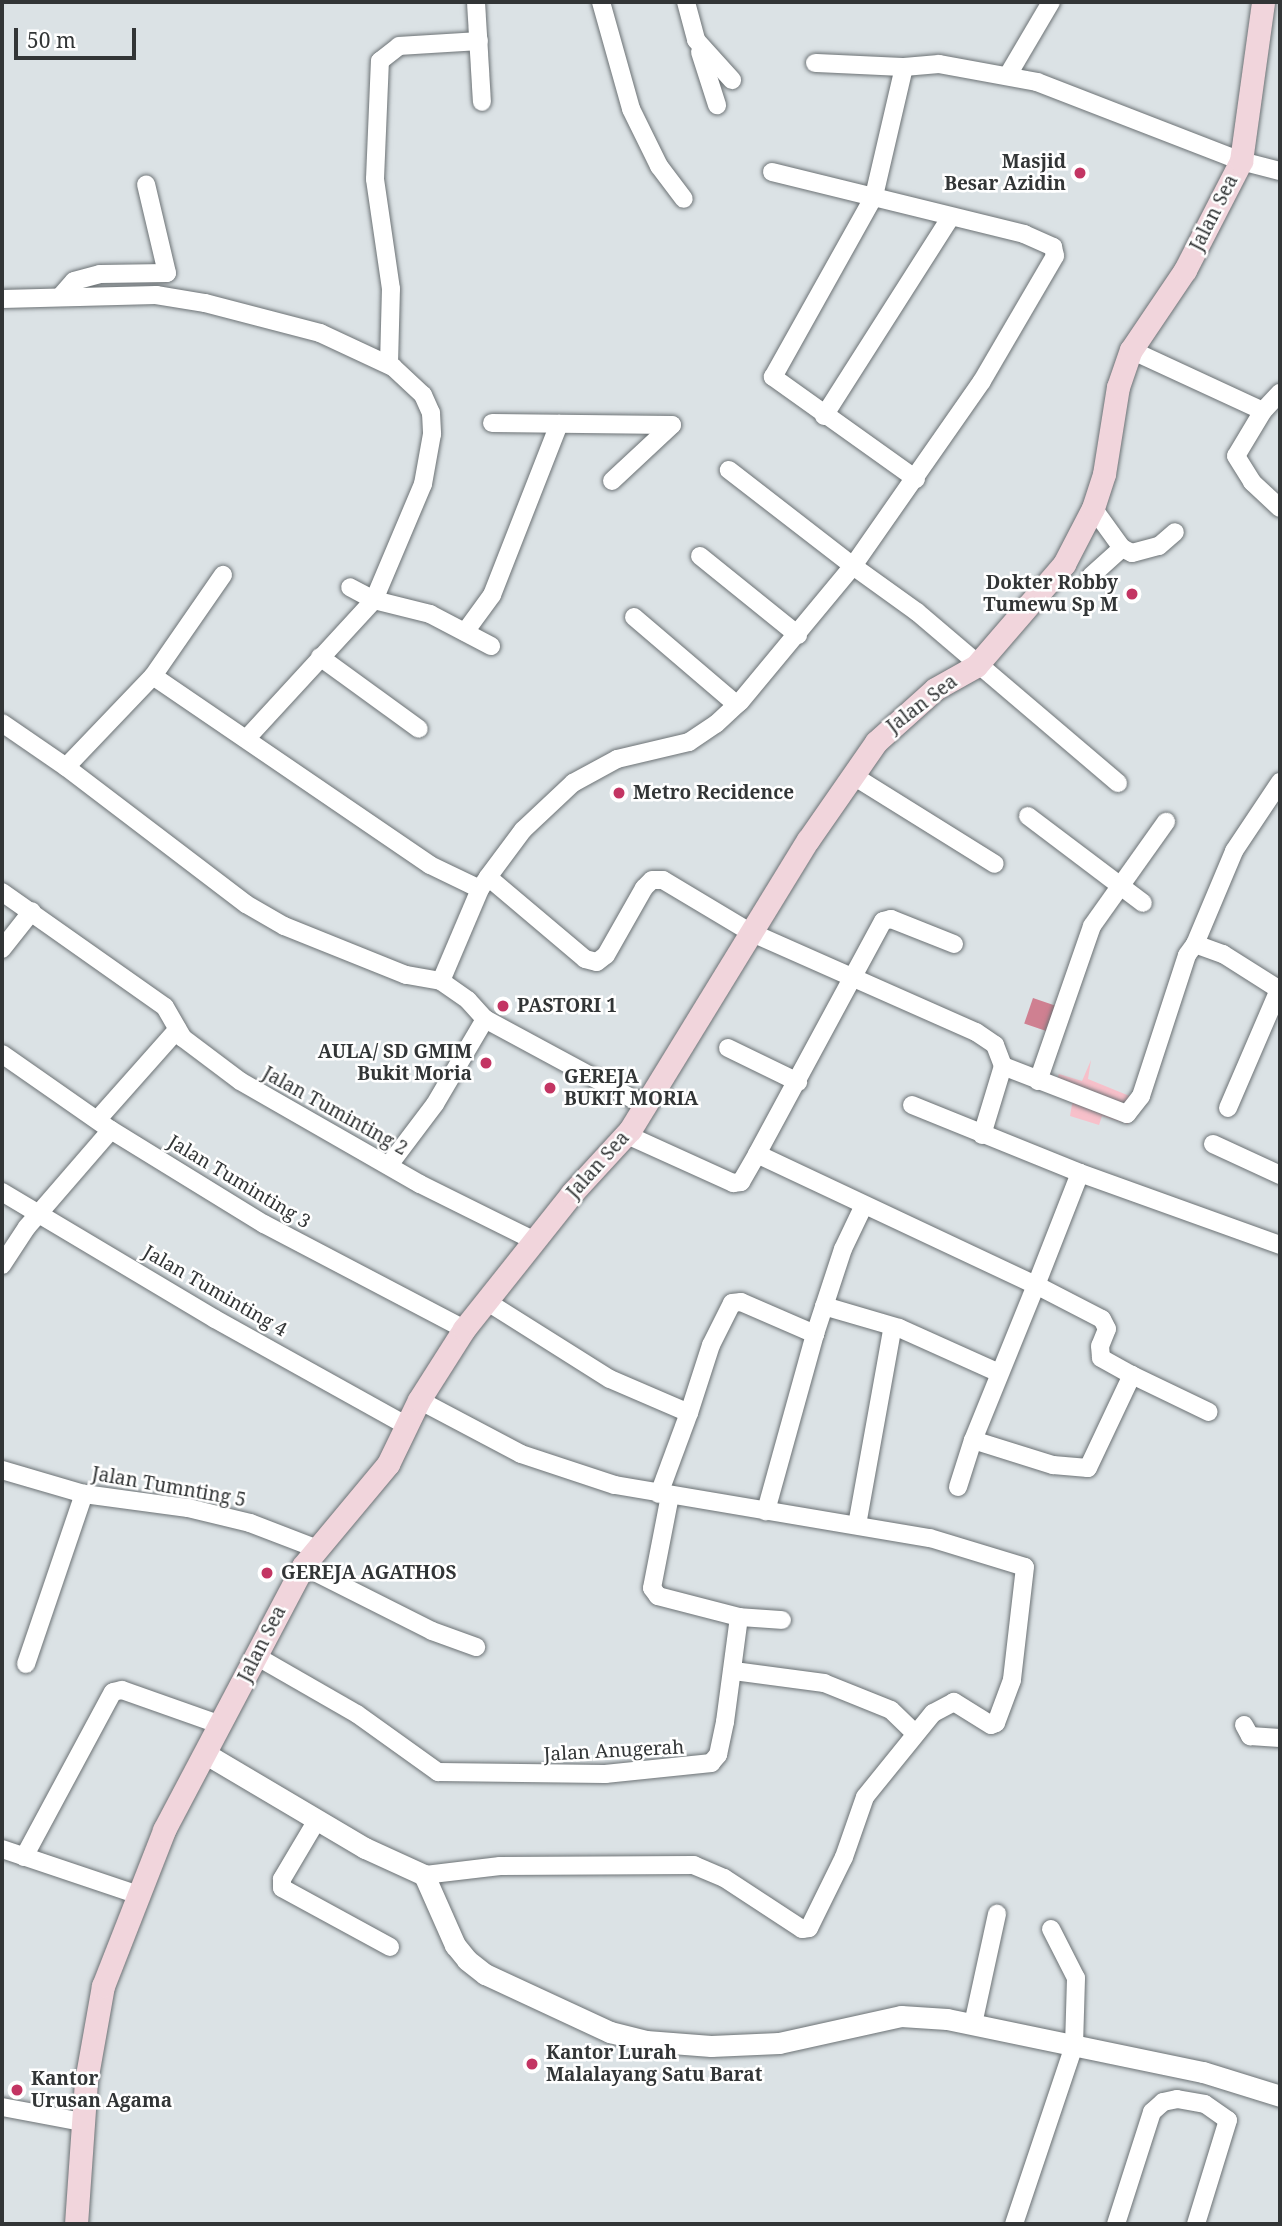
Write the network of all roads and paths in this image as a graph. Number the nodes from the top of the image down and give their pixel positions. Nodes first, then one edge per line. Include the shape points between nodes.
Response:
1 (475, 2) edge
2 (601, 2) edge
3 (686, 2) edge
4 (1051, 2) edge
5 (1262, 2) edge
6 (696, 40) junction
7 (479, 41) junction
8 (815, 63) dead end
9 (904, 66) junction
10 (1009, 75) junction
11 (732, 80) dead end
12 (482, 102) dead end
13 (717, 105) dead end
14 (1241, 161) junction
15 (1280, 171) edge
16 (772, 172) dead end
17 (146, 184) dead end
18 (874, 197) junction
19 (684, 199) dead end
20 (951, 217) junction
21 (60, 297) junction
22 (2, 299) edge
23 (1131, 350) junction
24 (389, 364) junction
25 (1280, 393) edge
26 (1263, 411) junction
27 (824, 416) junction
28 (492, 423) dead end
29 (559, 424) junction
30 (729, 470) dead end
31 (916, 479) junction
32 (612, 481) dead end
33 (1093, 508) junction
34 (1280, 508) edge
35 (1175, 532) dead end
36 (1122, 548) junction
37 (700, 556) dead end
38 (853, 566) junction
39 (223, 575) dead end
40 (1091, 576) dead end
41 (350, 587) dead end
42 (374, 600) junction
43 (634, 617) dead end
44 (465, 632) junction
45 (797, 635) junction
46 (491, 646) dead end
47 (320, 657) junction
48 (976, 666) junction
49 (153, 676) junction
50 (737, 705) junction
51 (2, 723) edge
52 (419, 729) dead end
53 (248, 737) junction
54 (66, 767) junction
55 (852, 775) junction
56 (1280, 782) edge
57 (1118, 783) dead end
58 (1028, 816) dead end
59 (1166, 822) dead end
60 (995, 864) dead end
61 (484, 883) junction
62 (1120, 886) junction
63 (2, 891) edge
64 (1143, 903) dead end
65 (32, 911) junction
66 (750, 932) junction
67 (954, 944) dead end
68 (1195, 944) junction
69 (2, 950) edge
70 (852, 976) junction
71 (440, 981) junction
72 (1280, 989) edge
73 (485, 1018) junction
74 (178, 1029) junction
75 (729, 1048) dead end
76 (2, 1054) edge
77 (1003, 1066) junction
78 (797, 1082) junction
79 (1038, 1082) junction
80 (912, 1105) dead end
81 (646, 1106) junction
82 (1228, 1108) dead end
83 (105, 1125) junction
84 (625, 1134) junction
85 (982, 1136) junction
86 (1213, 1144) dead end
87 (757, 1154) junction
88 (389, 1166) junction
89 (1080, 1173) junction
90 (1280, 1175) edge
91 (2, 1192) edge
92 (863, 1207) junction
93 (37, 1215) junction
94 (535, 1241) junction
95 (1280, 1245) edge
96 (2, 1265) edge
97 (1036, 1285) junction
98 (486, 1301) junction
99 (824, 1306) junction
100 (899, 1328) junction
101 (464, 1329) junction
102 (815, 1334) junction
103 (999, 1373) junction
104 (1132, 1375) junction
105 (419, 1400) junction
106 (1209, 1412) dead end
107 (689, 1413) junction
108 (407, 1426) junction
109 (973, 1440) junction
110 (7, 1472) edge
111 (958, 1487) dead end
112 (84, 1494) junction
113 (664, 1494) junction
114 (766, 1511) junction
115 (857, 1525) junction
116 (309, 1557) junction
117 (738, 1617) junction
118 (782, 1620) dead end
119 (476, 1647) dead end
120 (256, 1656) junction
121 (26, 1664) dead end
122 (734, 1671) junction
123 (1244, 1725) dead end
124 (220, 1726) junction
125 (915, 1733) junction
126 (1280, 1738) edge
127 (206, 1754) junction
128 (317, 1820) junction
129 (2, 1849) edge
130 (24, 1857) junction
131 (424, 1875) junction
132 (136, 1894) junction
133 (997, 1914) dead end
134 (1051, 1929) dead end
135 (390, 1947) dead end
136 (973, 2024) junction
137 (1074, 2046) junction
138 (1211, 2074) junction
139 (1280, 2096) edge
140 (1197, 2102) junction
141 (2, 2107) edge
142 (82, 2122) junction
143 (76, 2224) edge
144 (1014, 2224) edge
145 (1116, 2224) edge
146 (1196, 2224) edge

1 - 7 street
2 - 19 street via 631,109 659,166
3 - 6 street
4 - 10 street
5 - 14 main road, Jalan Sea
6 - 11 street
6 - 13 street
7 - 12 street
7 - 24 street via 399,46 380,61 375,179 392,293
8 - 9 street
9 - 10 street via 939,64
9 - 18 street
10 - 14 street via 1119,111
14 - 15 street
14 - 23 main road, Jalan Sea via 1185,270
16 - 18 street
17 - 21 street via 167,273 100,274 74,281
18 - 20 street
18 - 27 street via 773,377
20 - 27 street
20 - 31 street via 1047,243 1055,256 982,381
21 - 22 street
21 - 24 street via 156,295 205,303 320,333
23 - 26 street
23 - 33 main road, Jalan Sea via 1118,387 1107,462
24 - 42 street via 413,381 423,395 432,434 423,484
25 - 26 street
26 - 34 street via 1236,456 1252,482
27 - 31 street
28 - 29 street
29 - 32 street via 672,425
29 - 44 street via 492,596
30 - 38 street
31 - 38 street
33 - 36 street
33 - 48 main road, Jalan Sea via 1064,564
35 - 36 street via 1145,552
36 - 40 street
37 - 45 street
38 - 45 street
38 - 48 street via 917,612
39 - 49 street
41 - 42 street
42 - 44 street via 430,614
42 - 47 street
43 - 50 street
44 - 46 street
45 - 50 street
47 - 52 street
47 - 53 street
48 - 55 main road, Jalan Sea via 897,719
48 - 57 street
49 - 53 street
49 - 54 street
50 - 61 street via 689,742 596,768 549,803
51 - 54 street
53 - 61 street via 399,846
54 - 71 street via 246,904 284,926 406,975
55 - 60 street
55 - 66 main road, Jalan Sea
56 - 68 street via 1234,851
58 - 62 street
59 - 62 street
61 - 66 street via 592,961 606,955 652,880 684,890
61 - 71 street
62 - 64 street
62 - 79 street via 1092,926
63 - 65 street, Jalan Tuminting 2
65 - 69 street
65 - 74 street, Jalan Tuminting 2 via 165,1007
66 - 70 street
66 - 81 main road, Jalan Sea
67 - 70 street via 888,918
68 - 72 street via 1223,954
68 - 79 street via 1186,955 1133,1111 1127,1114
70 - 77 street via 990,1040
70 - 78 street
71 - 73 street
72 - 82 street
73 - 81 street
73 - 88 street via 435,1104
74 - 83 street
74 - 88 street, Jalan Tuminting 2 via 240,1082
75 - 78 street
76 - 83 street, Jalan Tuminting 3
77 - 79 street
77 - 85 street
78 - 87 street
80 - 85 street
81 - 84 main road, Jalan Sea
83 - 93 street
83 - 101 street, Jalan Tuminting 3 via 273,1229
84 - 87 street via 733,1183 741,1182
84 - 94 main road, Jalan Sea
85 - 89 street
86 - 90 street
87 - 92 street
88 - 94 street, Jalan Tuminting 2
89 - 95 street
89 - 97 street
91 - 93 street, Jalan Tuminting 4
92 - 97 street
92 - 99 street
93 - 96 street
93 - 108 street, Jalan Tuminting 4
94 - 98 main road, Jalan Sea
97 - 103 street
97 - 104 street via 1102,1319 1107,1329 1101,1358
98 - 101 main road, Jalan Sea
98 - 107 street via 599,1374
99 - 100 street
99 - 102 street
100 - 103 street
100 - 115 street via 891,1333
101 - 105 main road, Jalan Sea
102 - 107 street via 741,1302 732,1303 711,1345
102 - 114 street
103 - 109 street
104 - 106 street
104 - 109 street via 1088,1468 1053,1465
105 - 108 main road, Jalan Sea
105 - 113 street via 521,1454
107 - 113 street
108 - 116 main road, Jalan Sea via 374,1482
109 - 111 street
110 - 112 street, Jalan Tumnting 5
112 - 116 street, Jalan Tumnting 5 via 219,1516
112 - 121 street
113 - 114 street
113 - 117 street via 652,1588 658,1596
114 - 115 street
115 - 125 street via 930,1538 1025,1567 1012,1680 996,1723 990,1725 947,1702
116 - 119 street, Jalan Tumnting 5 via 432,1631
116 - 120 main road, Jalan Sea
117 - 118 street
117 - 122 street, Jalan Anugerah
120 - 122 street, Jalan Anugerah via 357,1714 438,1772 453,1775 632,1773 711,1763 718,1755
120 - 124 main road, Jalan Sea
122 - 125 street via 824,1683 891,1710
123 - 126 street via 1250,1736
124 - 127 main road, Jalan Sea
124 - 130 street via 122,1690 113,1692
125 - 131 street via 865,1797 844,1857 805,1929 724,1878 694,1865 500,1867
127 - 128 street
127 - 132 main road, Jalan Sea via 164,1830
128 - 131 street
128 - 135 street via 282,1879 282,1888
129 - 130 street
130 - 132 street
131 - 136 street via 455,1945 467,1960 485,1974 610,2032 646,2041 711,2046 779,2043 901,2016
132 - 142 main road, Jalan Sea via 103,1986
133 - 136 street
134 - 137 street via 1076,1978
136 - 137 street
137 - 138 street
137 - 144 street
138 - 139 street
138 - 140 street
140 - 145 street via 1163,2102 1152,2112
140 - 146 street via 1228,2120
141 - 142 street
142 - 143 main road, Jalan Sea

